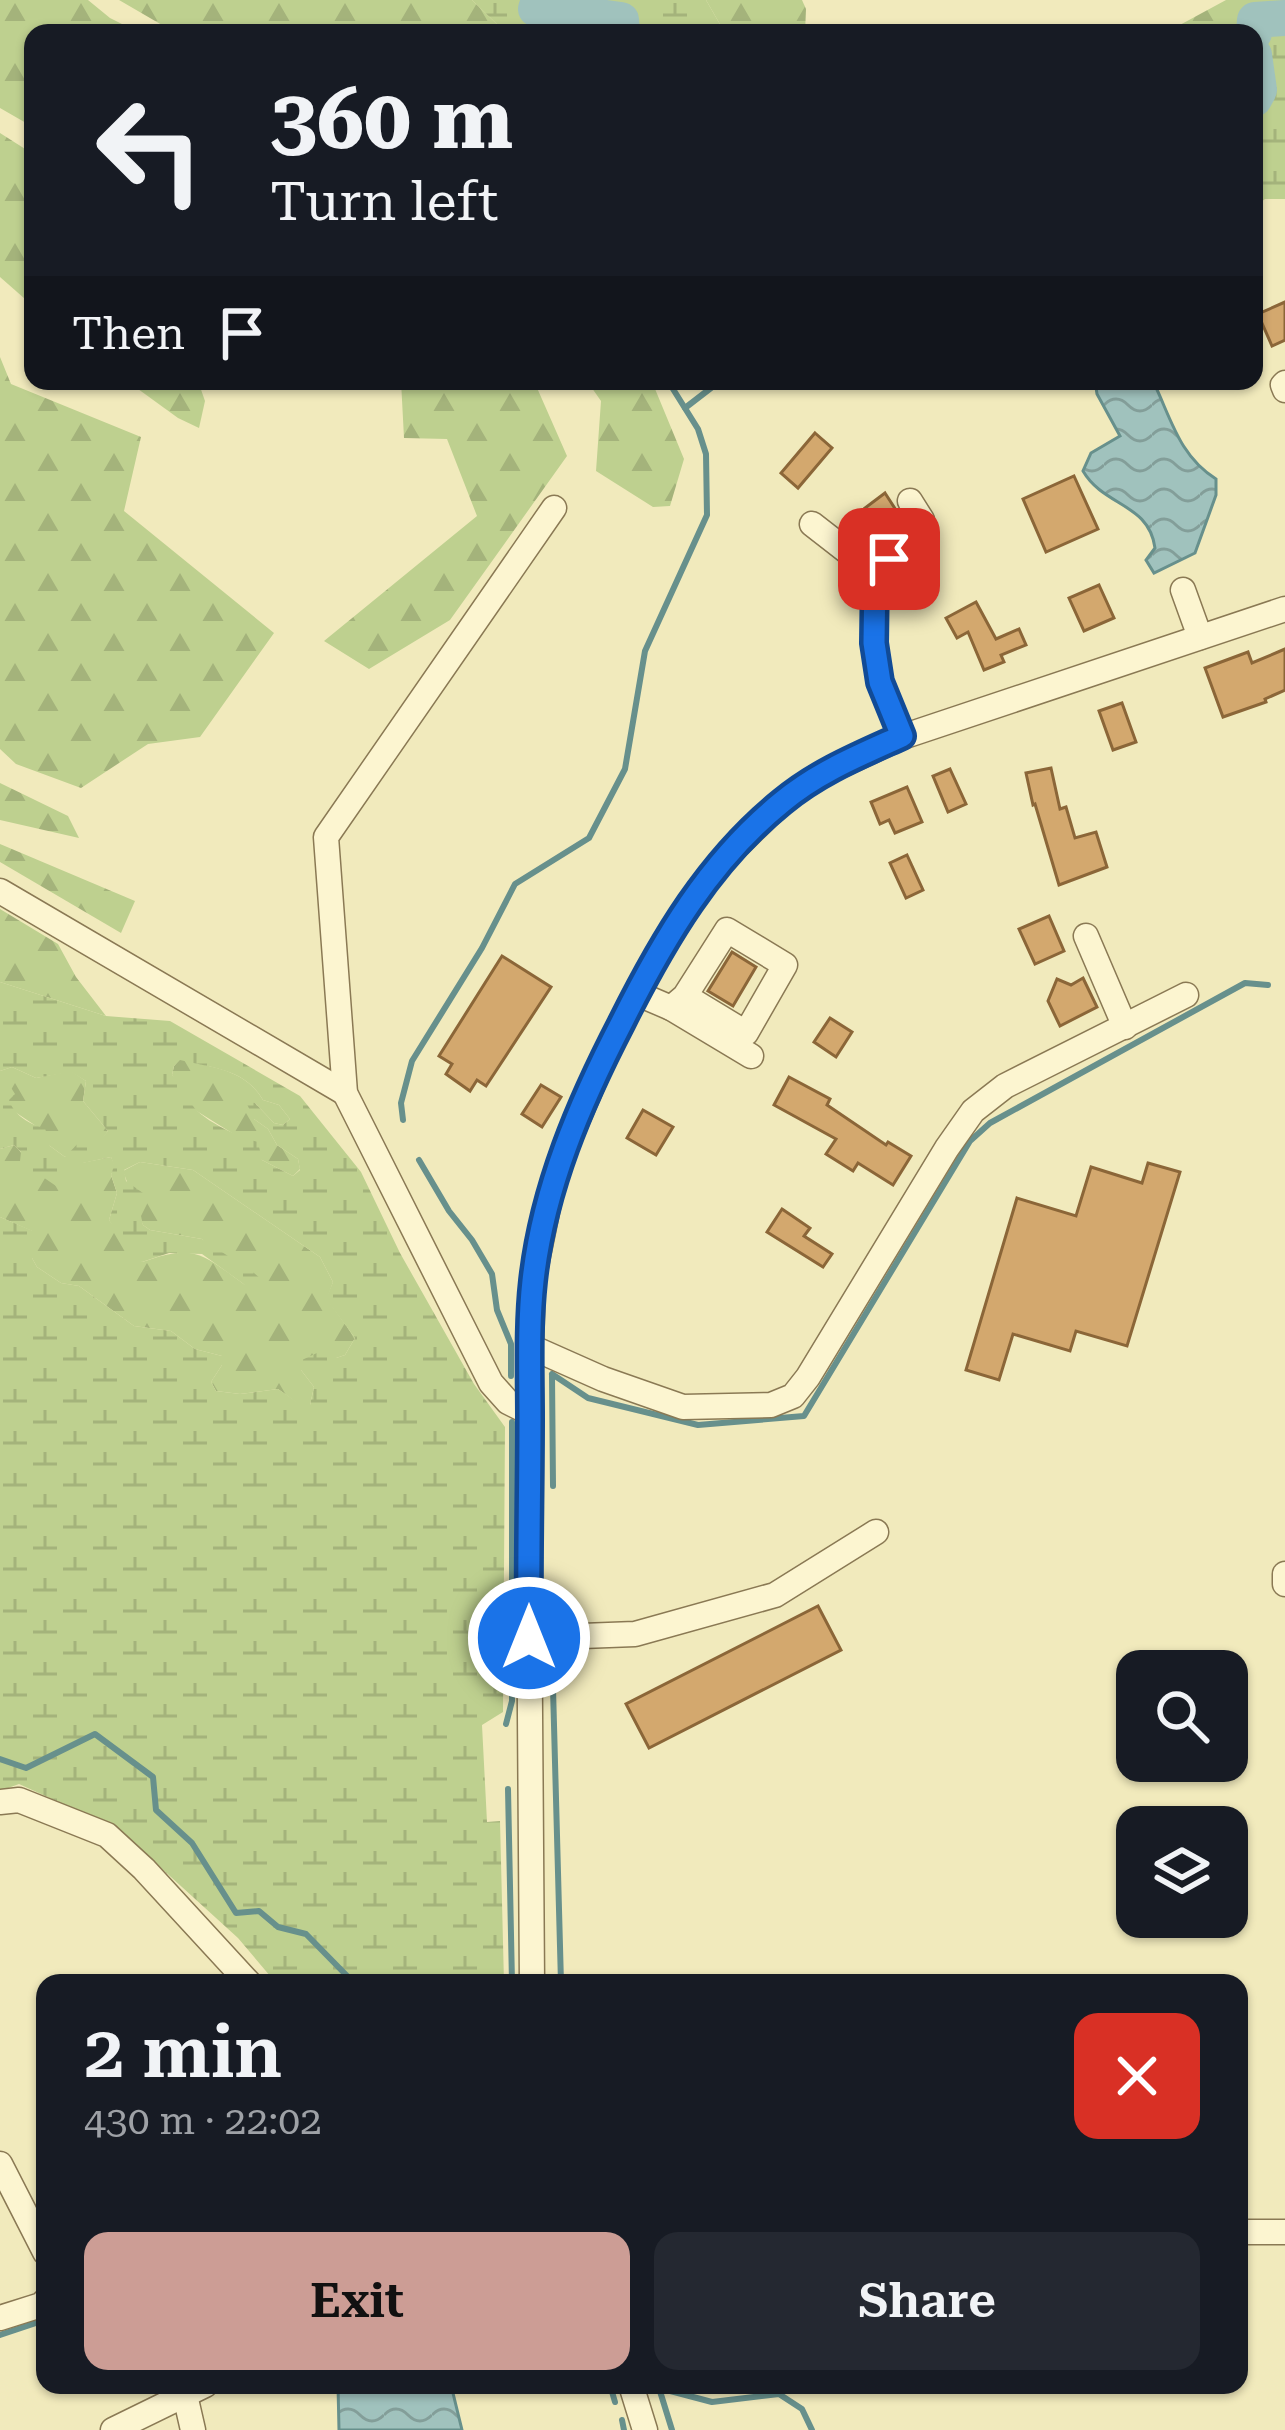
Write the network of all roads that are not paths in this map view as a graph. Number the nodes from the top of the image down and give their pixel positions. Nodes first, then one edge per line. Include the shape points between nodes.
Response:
1 (910, 501) dead end
2 (554, 508) dead end
3 (812, 524) dead end
4 (875, 573) junction
5 (1183, 590) dead end
6 (1285, 609) edge
7 (1200, 637) junction
8 (902, 736) junction
9 (0, 891) edge
10 (1086, 936) dead end
11 (636, 993) junction
12 (1186, 995) dead end
13 (1125, 1027) junction
14 (752, 1056) dead end
15 (345, 1093) junction
16 (531, 1347) junction
17 (530, 1413) junction
18 (876, 1532) dead end
19 (1285, 1574) edge
20 (1285, 1584) edge
21 (529, 1638) junction
22 (0, 1802) edge
23 (241, 1974) edge
24 (532, 1974) edge
25 (0, 2164) edge
26 (1248, 2232) edge
27 (1285, 2232) edge
28 (36, 2234) edge
29 (36, 2306) edge
30 (0, 2318) edge
31 (187, 2394) edge
32 (195, 2394) edge
33 (634, 2394) edge
34 (113, 2430) edge
35 (193, 2430) edge
36 (645, 2430) edge

1 - 4 street via 922,520 914,542
2 - 15 street via 326,837
3 - 4 street
4 - 8 street via 880,682
5 - 7 street
6 - 7 street
7 - 8 street
8 - 11 street via 816,777 752,829 698,892
9 - 15 street
10 - 13 street
11 - 14 street via 678,1002
11 - 16 street via 580,1109 550,1197 533,1280
12 - 13 street
13 - 16 street via 1005,1086 974,1111 793,1396 771,1405 682,1407
15 - 17 street via 490,1383
16 - 17 street
17 - 21 street
18 - 21 street via 775,1595 635,1634
19 - 20 street
21 - 24 street
22 - 23 street via 20,1800 107,1834
25 - 28 street
26 - 27 street
29 - 30 street
31 - 34 street
32 - 35 street
33 - 36 street

